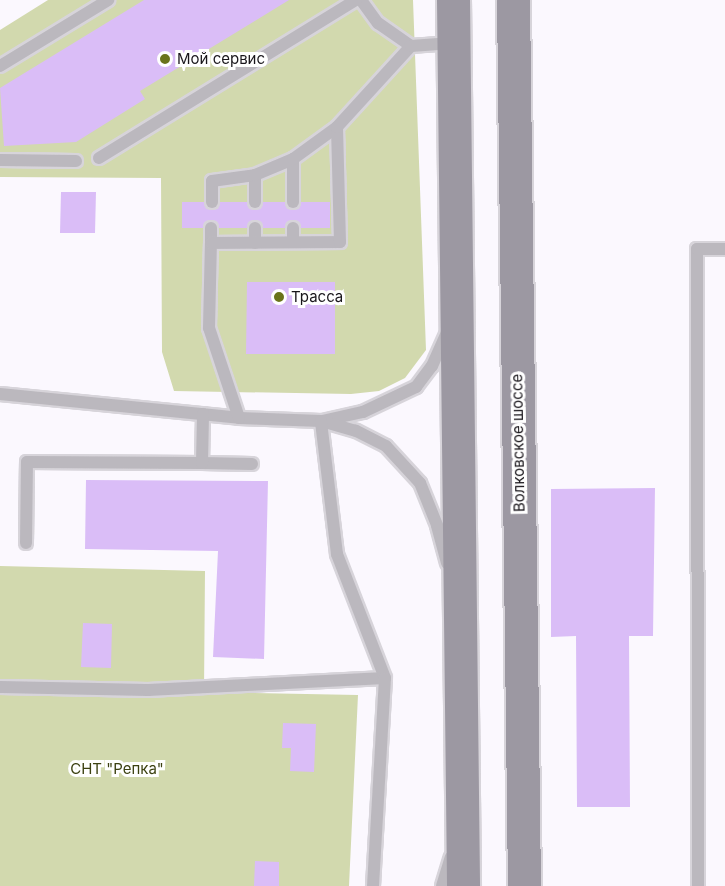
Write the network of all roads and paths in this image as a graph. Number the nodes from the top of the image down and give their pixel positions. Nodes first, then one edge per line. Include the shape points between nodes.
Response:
1 (108, 0) edge
2 (356, 0) edge
3 (361, 0) edge
4 (453, 0) edge
5 (513, 0) edge
6 (453, 43) junction
7 (411, 46) junction
8 (0, 66) edge
9 (337, 127) junction
10 (99, 158) dead end
11 (293, 159) junction
12 (0, 160) edge
13 (76, 161) dead end
14 (255, 175) junction
15 (212, 202) dead end
16 (255, 202) dead end
17 (293, 202) dead end
18 (212, 228) dead end
19 (255, 228) dead end
20 (293, 228) dead end
21 (293, 242) junction
22 (212, 243) junction
23 (255, 243) junction
24 (725, 249) edge
25 (456, 294) junction
26 (0, 394) edge
27 (203, 414) junction
28 (239, 418) junction
29 (321, 422) junction
30 (202, 464) junction
31 (252, 464) dead end
32 (26, 543) dead end
33 (460, 617) junction
34 (385, 678) junction
35 (0, 687) edge
36 (463, 815) junction
37 (374, 886) edge
38 (442, 886) edge
39 (464, 886) edge
40 (524, 886) edge
41 (698, 886) edge

1 - 8 lane
2 - 10 lane
3 - 7 lane via 378,23
4 - 6 main road
5 - 40 main road, Волковское шоссе
6 - 7 lane
6 - 25 main road
7 - 9 lane
9 - 11 lane
9 - 21 lane via 340,242
11 - 14 lane
11 - 17 lane
12 - 13 lane
14 - 15 lane via 212,180
14 - 16 lane
18 - 22 lane
19 - 23 lane
20 - 21 lane
21 - 23 lane
22 - 23 lane
22 - 28 lane via 208,328
24 - 41 lane via 697,249
25 - 29 lane via 446,336 432,366 416,387 363,412
25 - 33 main road
26 - 27 lane
27 - 28 lane
27 - 30 lane
28 - 29 lane
29 - 33 lane via 356,431 386,446 420,483 437,525
29 - 34 lane via 337,554
30 - 31 lane
30 - 32 lane via 27,462
33 - 36 main road
34 - 35 lane via 148,690
34 - 37 lane
36 - 38 lane
36 - 39 main road

